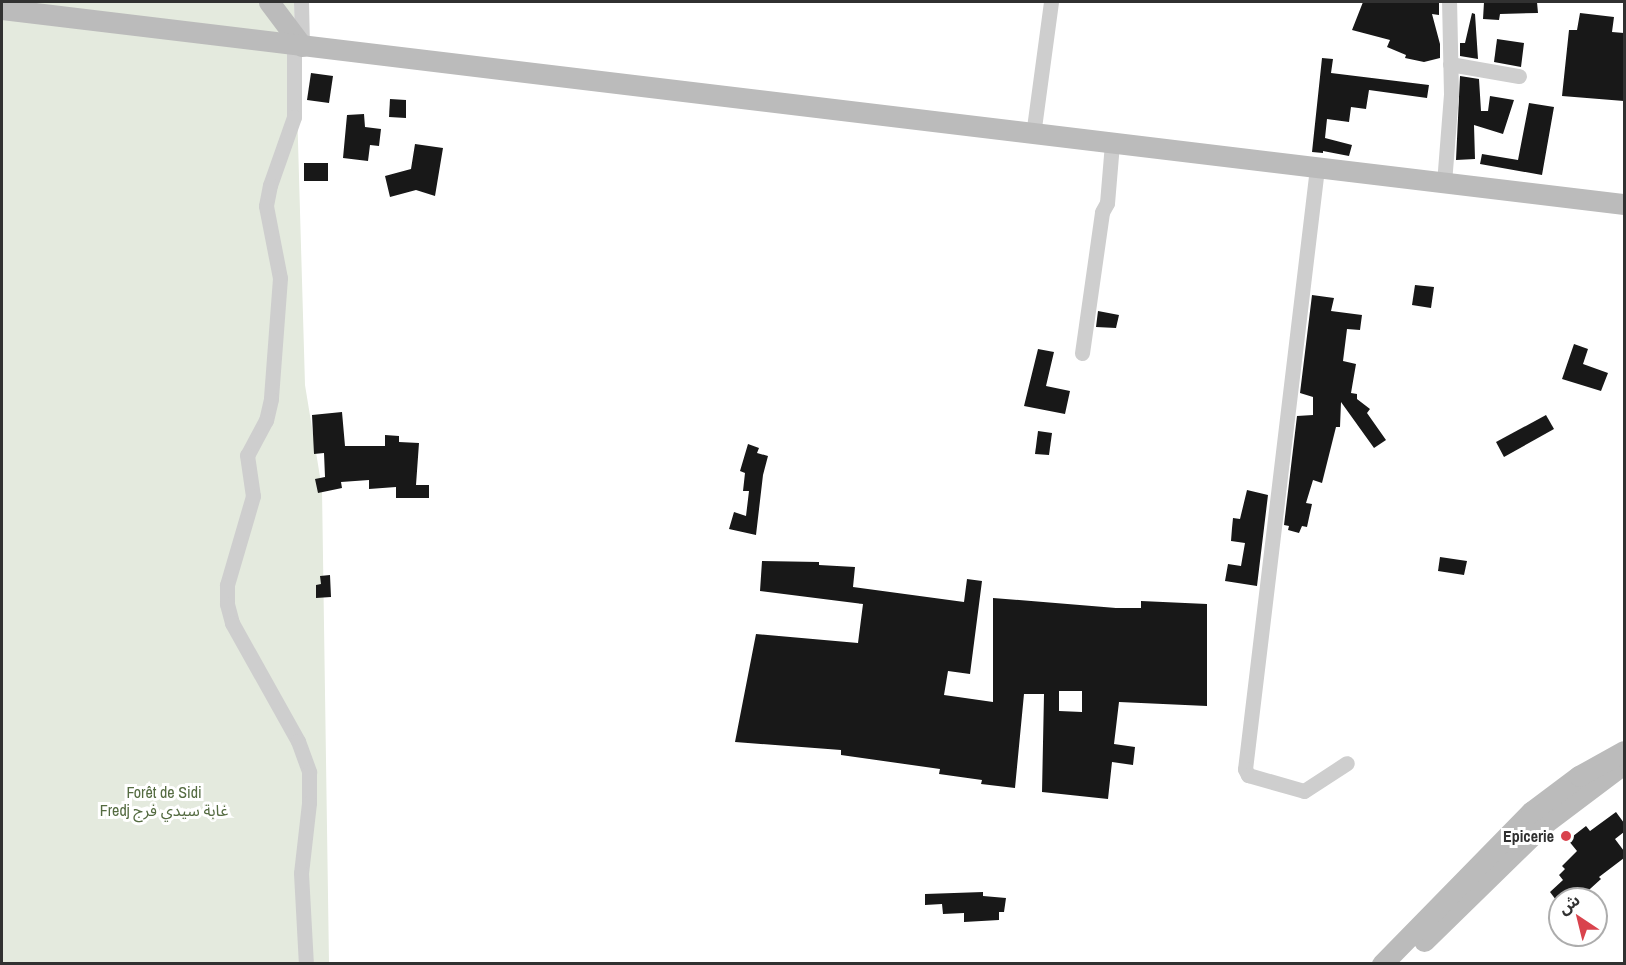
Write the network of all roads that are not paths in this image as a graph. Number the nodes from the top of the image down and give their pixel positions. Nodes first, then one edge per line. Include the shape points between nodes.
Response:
1 (269, 2) edge
2 (301, 2) edge
3 (1051, 2) edge
4 (1449, 2) edge
5 (2, 9) edge
6 (298, 50) junction
7 (1450, 64) junction
8 (1519, 76) dead end
9 (1033, 135) junction
10 (1112, 144) junction
11 (1317, 168) junction
12 (1444, 183) junction
13 (1624, 204) edge
14 (1082, 353) dead end
15 (1624, 751) edge
16 (1347, 763) dead end
17 (1624, 764) edge
18 (306, 963) edge
19 (1382, 963) edge
20 (1403, 963) edge

1 - 6 main road
2 - 6 street
3 - 9 street
4 - 7 street
5 - 6 main road
6 - 9 main road
6 - 18 street via 294,117 266,206 280,278 270,406 247,455 253,496 227,585 227,604 232,623 298,741 309,772 301,873
7 - 8 street
7 - 12 street
9 - 10 main road
10 - 11 main road
10 - 14 street via 1107,203 1102,212
11 - 12 main road
11 - 16 street via 1245,769 1248,775 1304,790
12 - 13 main road
15 - 19 main road via 1579,776 1532,812
17 - 20 main road via 1545,823

